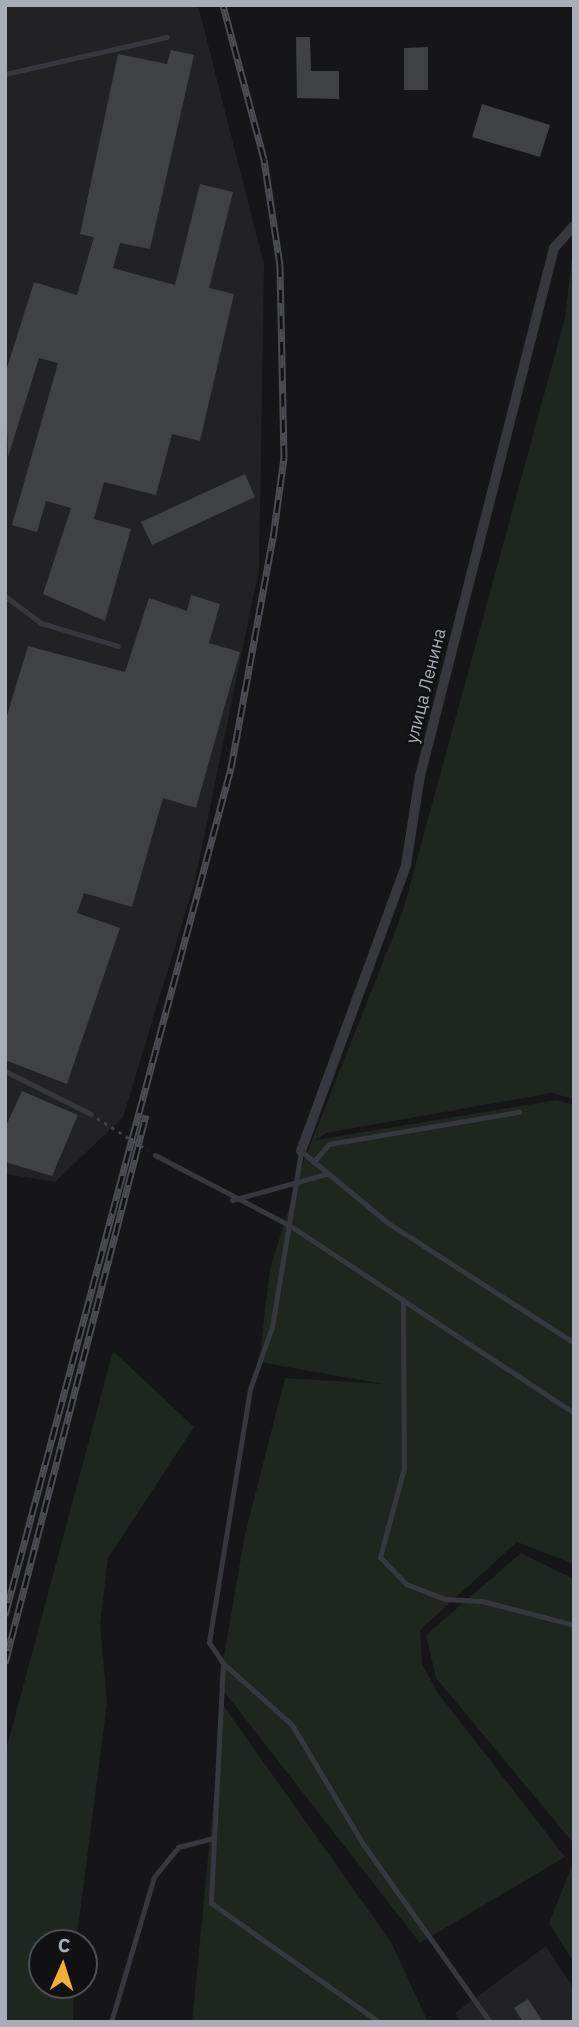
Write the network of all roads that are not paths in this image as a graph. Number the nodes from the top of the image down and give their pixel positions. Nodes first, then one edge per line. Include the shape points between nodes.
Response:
1 (167, 37) dead end
2 (5, 75) edge
3 (574, 226) edge
4 (5, 596) edge
5 (118, 646) dead end
6 (5, 1071) edge
7 (519, 1112) dead end
8 (91, 1115) road end
9 (301, 1151) junction
10 (155, 1156) road end
11 (313, 1162) junction
12 (327, 1174) junction
13 (295, 1182) junction
14 (232, 1200) junction
15 (289, 1225) junction
16 (403, 1301) junction
17 (574, 1343) edge
18 (574, 1413) edge
19 (574, 1625) edge
20 (223, 1663) junction
21 (213, 1838) junction
22 (111, 2022) edge
23 (379, 2022) edge
24 (490, 2022) edge

1 - 2 lane
3 - 9 street, улица Ленина via 554,248 420,776 406,865
4 - 5 lane via 41,623
6 - 8 lane
7 - 11 lane via 329,1144
9 - 11 lane
9 - 13 lane
10 - 14 lane
11 - 12 lane
12 - 13 lane
12 - 17 lane via 388,1223
13 - 14 lane
13 - 15 lane
14 - 15 lane
15 - 16 lane
15 - 20 lane via 272,1327 250,1389 209,1642
16 - 18 lane
16 - 19 lane via 404,1468 380,1557 406,1584 445,1599 482,1601
20 - 21 lane
20 - 24 lane via 292,1725 363,1844
21 - 22 lane via 178,1847 154,1877
21 - 23 lane via 211,1903

